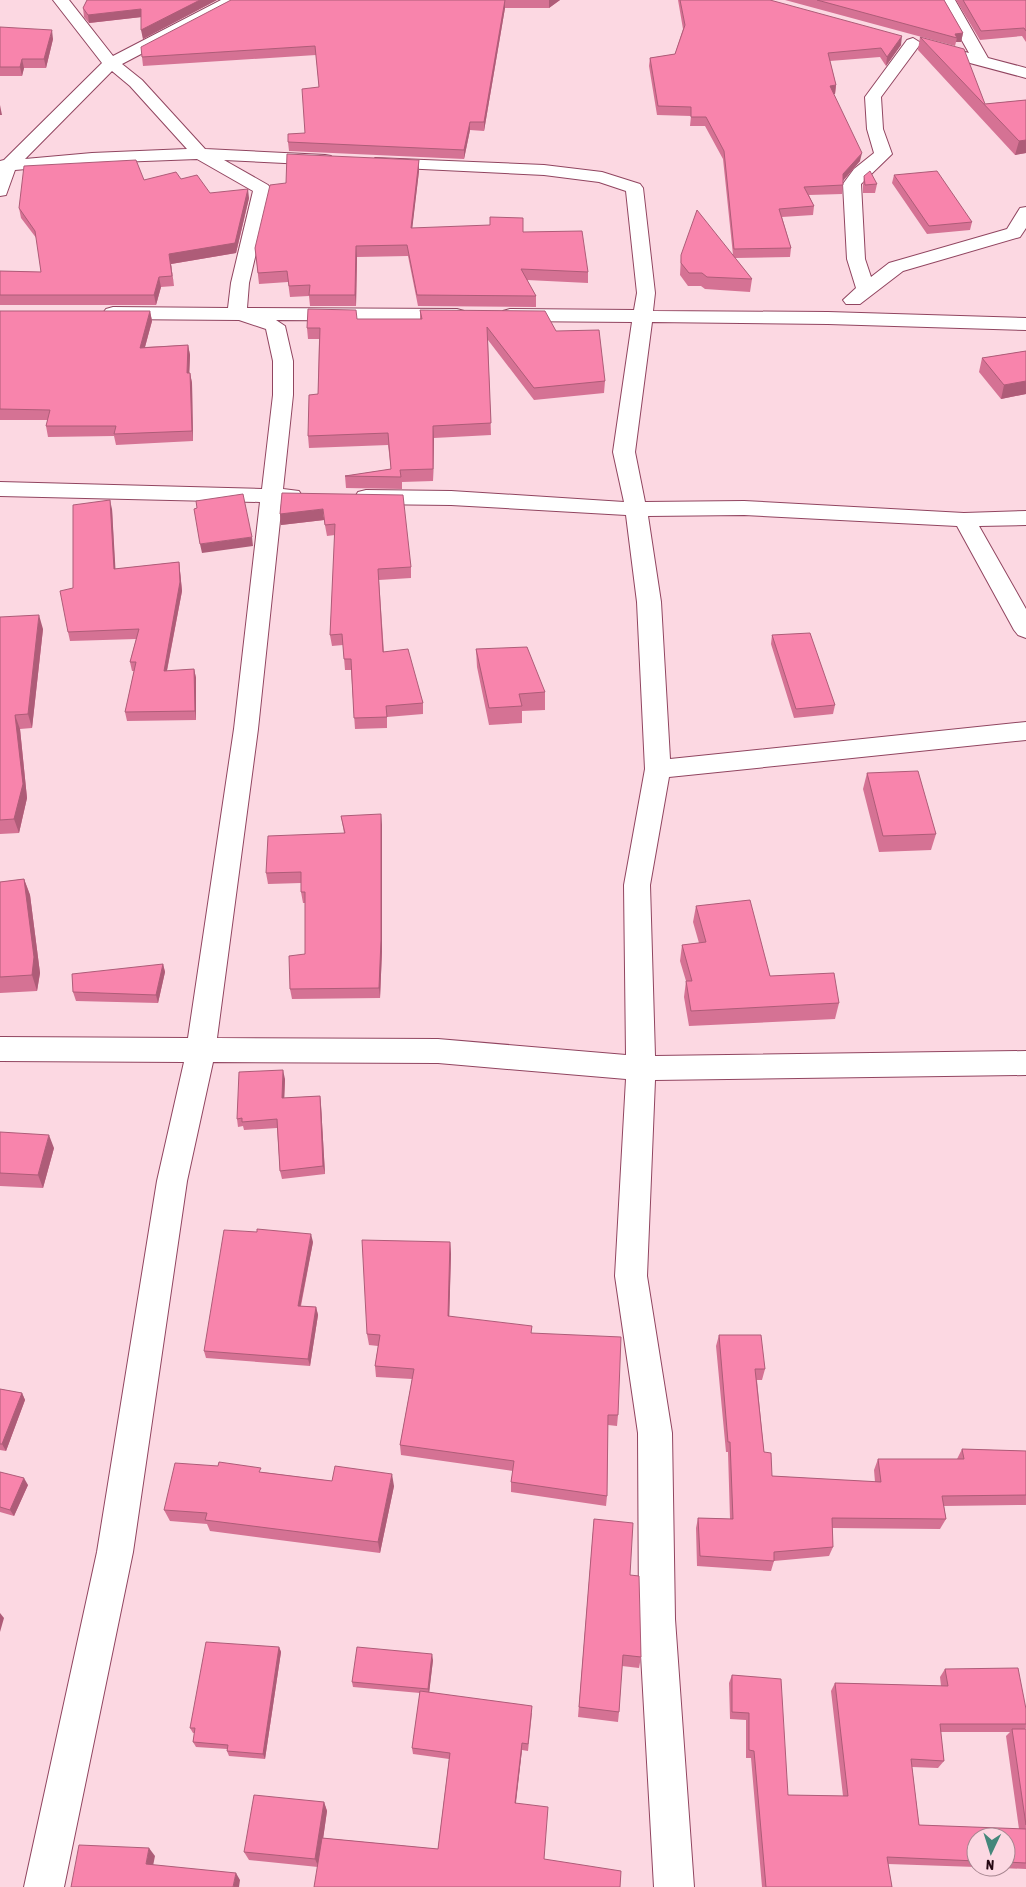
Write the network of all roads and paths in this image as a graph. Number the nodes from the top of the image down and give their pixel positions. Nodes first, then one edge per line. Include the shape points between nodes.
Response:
1 (61, 0) edge
2 (233, 0) edge
3 (947, 0) edge
4 (894, 37) edge
5 (913, 43) junction
6 (111, 62) junction
7 (982, 62) junction
8 (1026, 72) edge
9 (200, 154) junction
10 (347, 161) edge
11 (367, 162) edge
12 (4, 166) edge
13 (0, 191) edge
14 (1026, 212) edge
15 (866, 290) junction
16 (237, 312) junction
17 (99, 313) edge
18 (474, 315) edge
19 (493, 315) edge
20 (641, 317) junction
21 (828, 318) junction
22 (1026, 324) edge
23 (0, 489) edge
24 (272, 496) junction
25 (312, 496) edge
26 (342, 496) edge
27 (636, 509) junction
28 (1026, 518) edge
29 (964, 520) junction
30 (1026, 630) edge
31 (1026, 731) edge
32 (658, 769) junction
33 (0, 1049) edge
34 (201, 1050) junction
35 (1026, 1064) edge
36 (641, 1068) junction
37 (44, 1887) edge
38 (674, 1887) edge

1 - 6 street
2 - 6 street
3 - 7 street
4 - 5 street
5 - 7 street
5 - 15 street via 873,97 875,129 883,154 852,184 856,259
6 - 9 street via 136,83
6 - 12 street
7 - 8 street
9 - 10 street
9 - 12 street via 92,158
9 - 16 street via 262,189 242,274
11 - 20 street via 544,170 602,177 634,188 646,293
12 - 13 street
14 - 15 street via 1014,233 896,267
15 - 21 street
16 - 17 street
16 - 18 street
16 - 24 street via 275,326 283,362 283,395
19 - 20 street
20 - 21 street
20 - 27 street via 624,452
21 - 22 street
23 - 24 street
24 - 25 street
24 - 34 street via 246,729
26 - 27 street via 451,498
27 - 29 street via 744,508
27 - 32 street via 649,602
28 - 29 street
29 - 30 street
31 - 32 street
32 - 36 street via 637,885
33 - 34 street
34 - 36 street via 438,1051
34 - 37 street via 172,1181 114,1552
35 - 36 street
36 - 38 street via 631,1276 655,1433 657,1619

